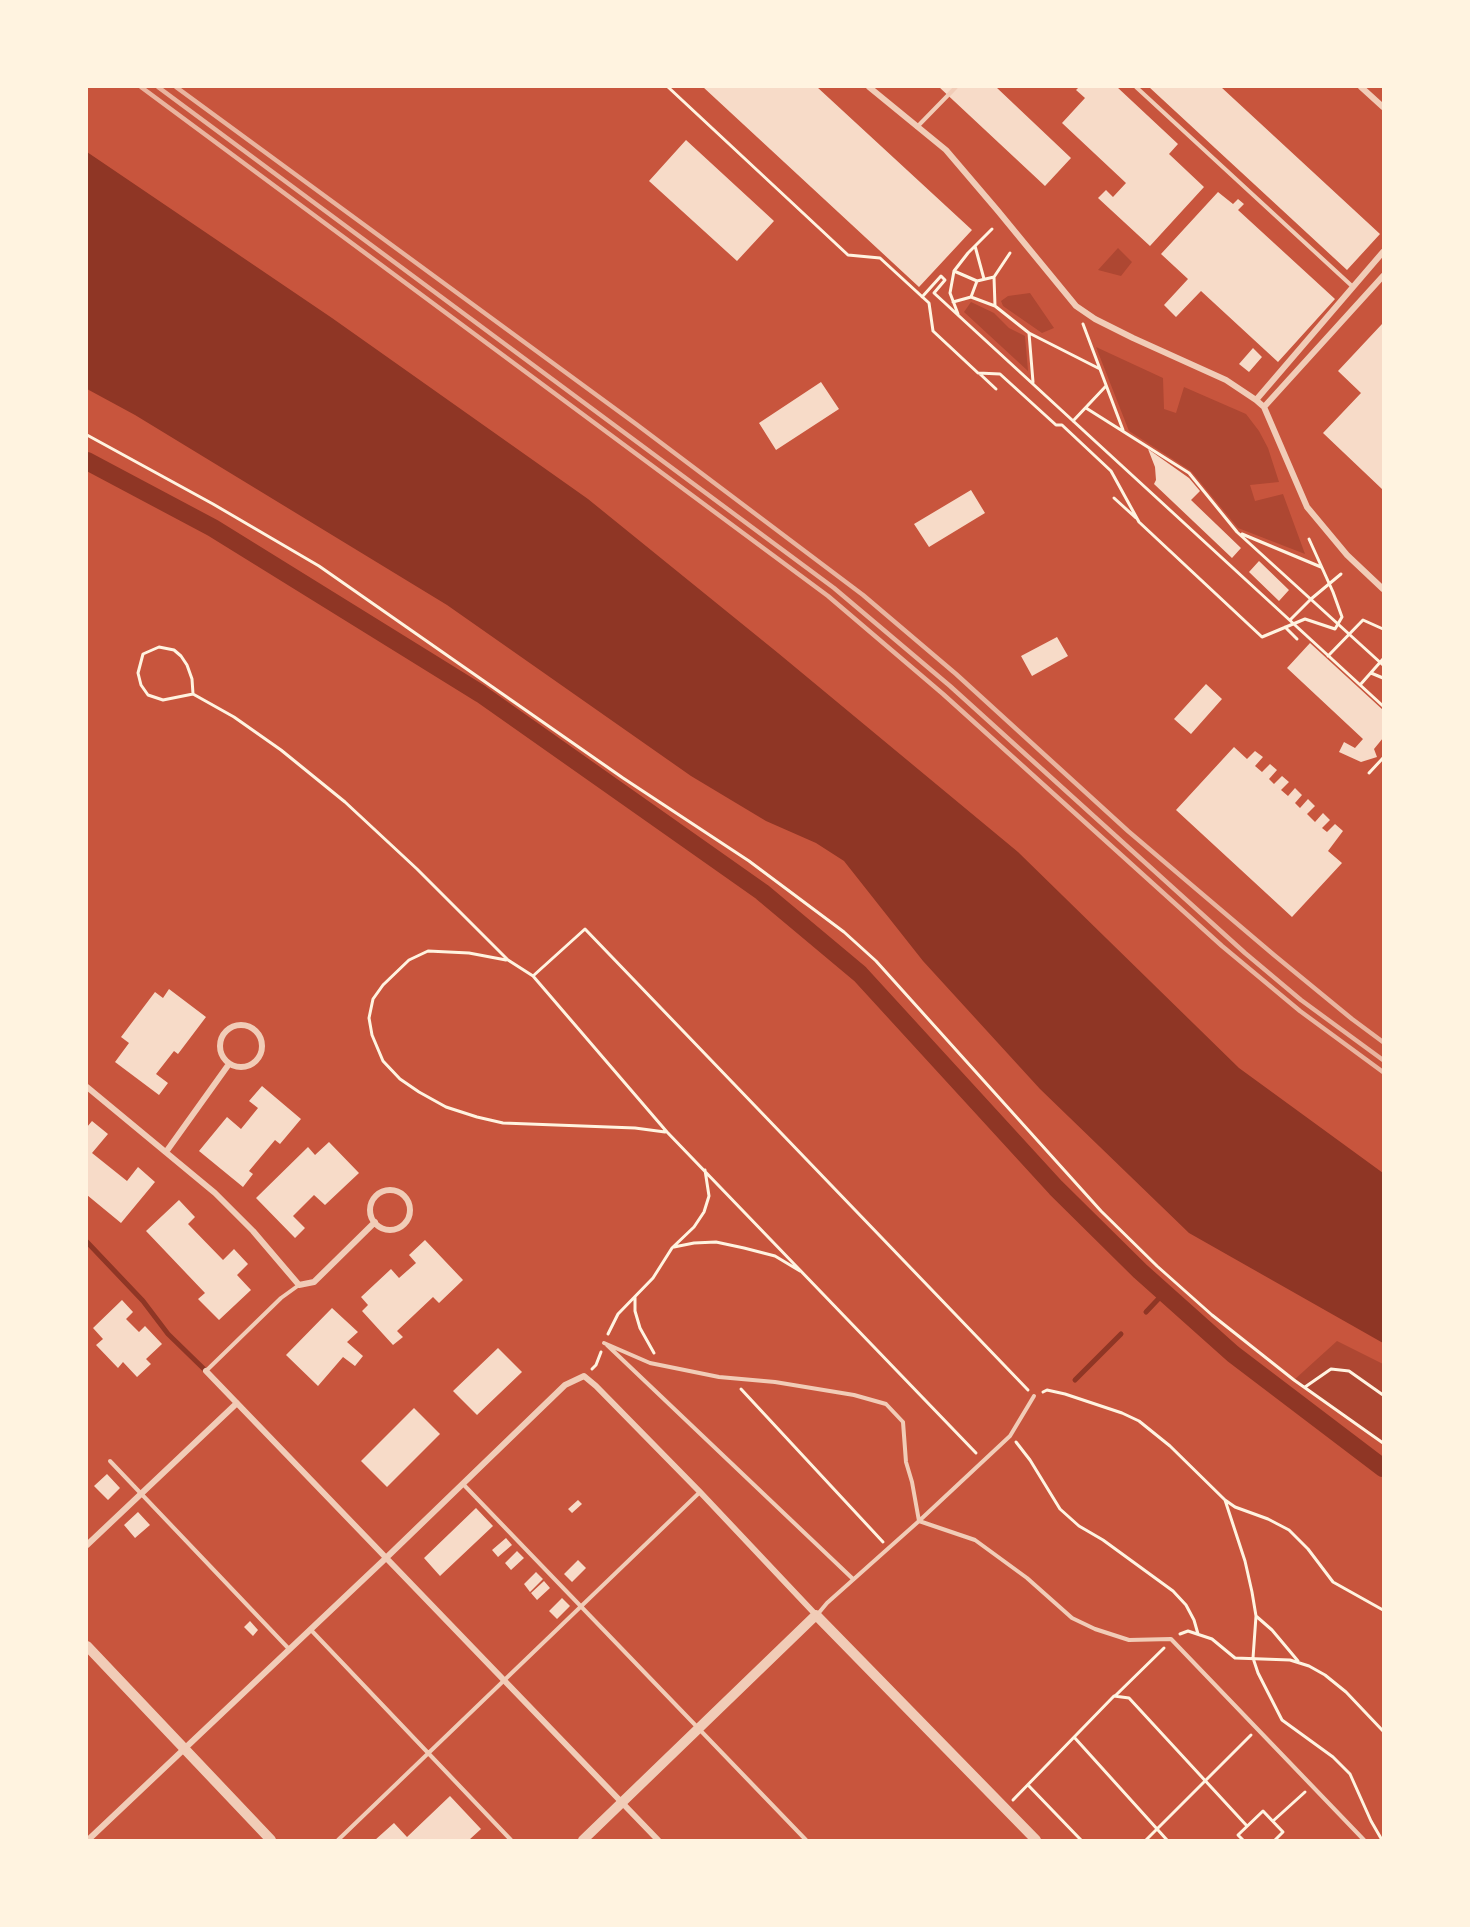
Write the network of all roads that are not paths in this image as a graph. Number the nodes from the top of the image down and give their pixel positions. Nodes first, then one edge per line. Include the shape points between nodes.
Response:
1 (869, 87) edge
2 (956, 87) edge
3 (1136, 87) edge
4 (1361, 87) edge
5 (1383, 107) edge
6 (917, 127) junction
7 (1383, 252) edge
8 (1383, 276) edge
9 (1353, 287) junction
10 (1256, 400) junction
11 (1264, 407) junction
12 (1383, 589) edge
13 (229, 1064) junction
14 (87, 1088) edge
15 (166, 1152) junction
16 (375, 1222) junction
17 (299, 1285) junction
18 (206, 1371) joint
19 (1034, 1396) road end
20 (237, 1402) junction
21 (110, 1461) dead end
22 (463, 1484) junction
23 (700, 1492) junction
24 (141, 1494) junction
25 (919, 1521) junction
26 (87, 1545) edge
27 (386, 1558) junction
28 (853, 1579) junction
29 (580, 1606) junction
30 (816, 1616) junction
31 (310, 1630) junction
32 (87, 1646) edge
33 (289, 1649) junction
34 (504, 1680) junction
35 (699, 1728) junction
36 (183, 1749) junction
37 (428, 1753) junction
38 (622, 1802) junction
39 (88, 1840) edge
40 (271, 1840) edge
41 (338, 1840) edge
42 (511, 1840) edge
43 (583, 1840) edge
44 (658, 1840) edge
45 (806, 1840) edge
46 (1036, 1840) edge
47 (1364, 1840) edge

1 - 6 street
2 - 6 lane
3 - 9 lane
4 - 5 street
6 - 10 street via 946,150 1076,306 1133,338 1226,380
7 - 9 street
8 - 11 street
9 - 10 street
10 - 11 street
11 - 12 street via 1308,507 1347,555
13 - 13 street via 250,1065 261,1054 261,1040 251,1027 235,1025 223,1034 219,1048
13 - 15 street
14 - 15 street
15 - 17 street via 215,1193
16 - 16 street via 387,1229 402,1226 410,1215 406,1198 391,1190 377,1195 371,1211
16 - 17 street via 314,1282
17 - 18 lane
18 - 20 street
19 - 25 lane via 1010,1436
20 - 24 street
20 - 27 street
21 - 24 lane
22 - 23 street via 565,1385 584,1376
22 - 27 street
22 - 29 lane
23 - 29 lane
23 - 30 street
24 - 26 street
24 - 33 lane
25 - 28 lane
25 - 28 lane via 906,1462 903,1422 886,1404 854,1395 650,1363 604,1342
25 - 47 lane via 975,1540 1072,1618 1095,1629 1129,1640 1171,1639
27 - 31 street
27 - 34 street
28 - 30 lane
29 - 34 lane
29 - 35 lane
30 - 35 street
30 - 46 street
31 - 33 street
31 - 37 lane
32 - 36 street
33 - 36 street
34 - 37 lane
34 - 38 street
35 - 38 street
35 - 45 lane
36 - 39 street
36 - 40 street
37 - 41 lane
37 - 42 lane
38 - 43 street
38 - 44 street

